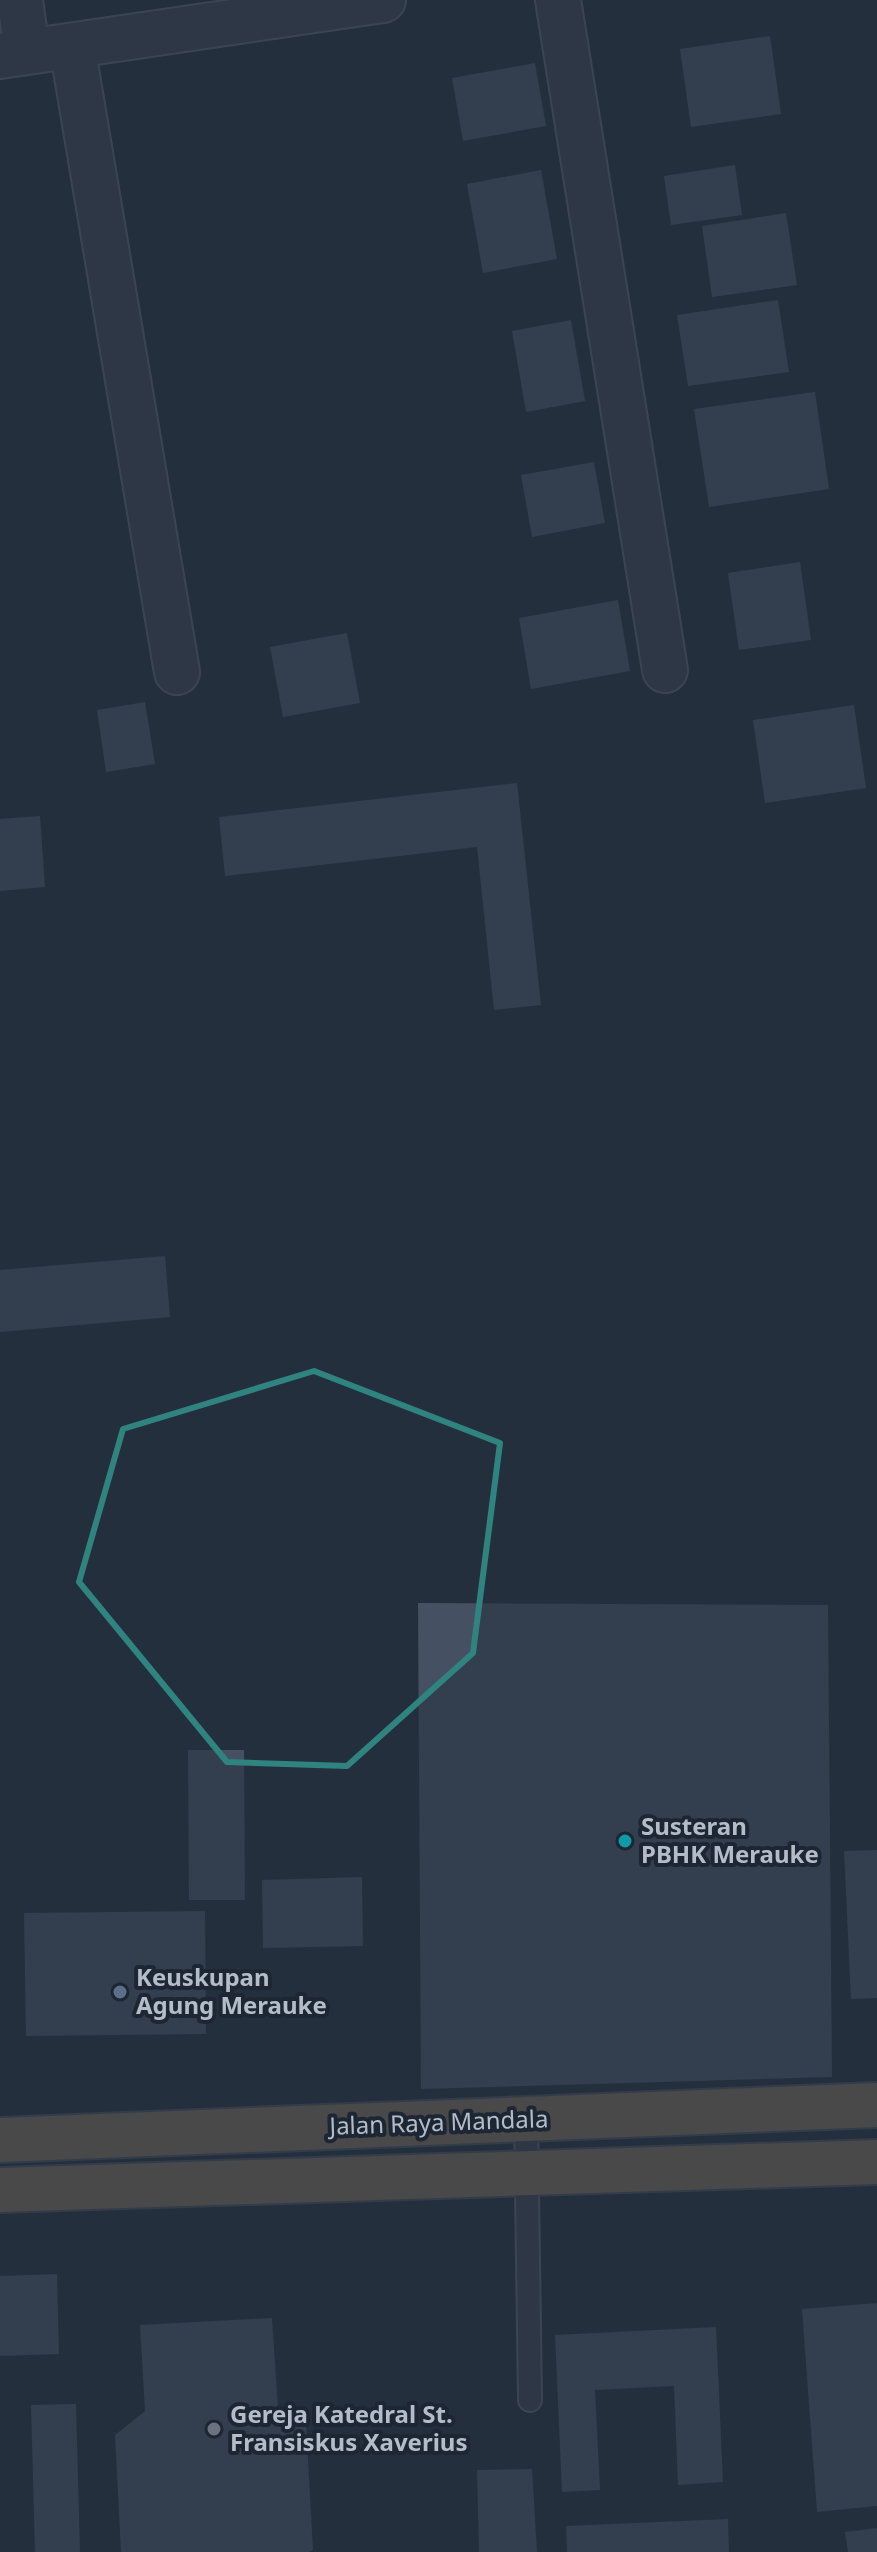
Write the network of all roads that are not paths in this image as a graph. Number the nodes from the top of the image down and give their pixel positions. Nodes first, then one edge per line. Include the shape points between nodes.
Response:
1 (20, 0) edge
2 (383, 0) edge
3 (558, 0) edge
4 (72, 46) junction
5 (14, 54) edge
6 (665, 670) dead end
7 (177, 672) dead end
8 (877, 2105) edge
9 (526, 2120) junction
10 (0, 2140) edge
11 (877, 2162) edge
12 (529, 2174) junction
13 (0, 2190) edge
14 (530, 2400) dead end

1 - 5 street
2 - 4 street
3 - 6 street
4 - 5 street
4 - 7 street
8 - 9 highway, Jalan Raya Mandala
9 - 10 highway, Jalan Raya Mandala
9 - 12 lane
11 - 12 highway
12 - 13 highway
12 - 14 lane

